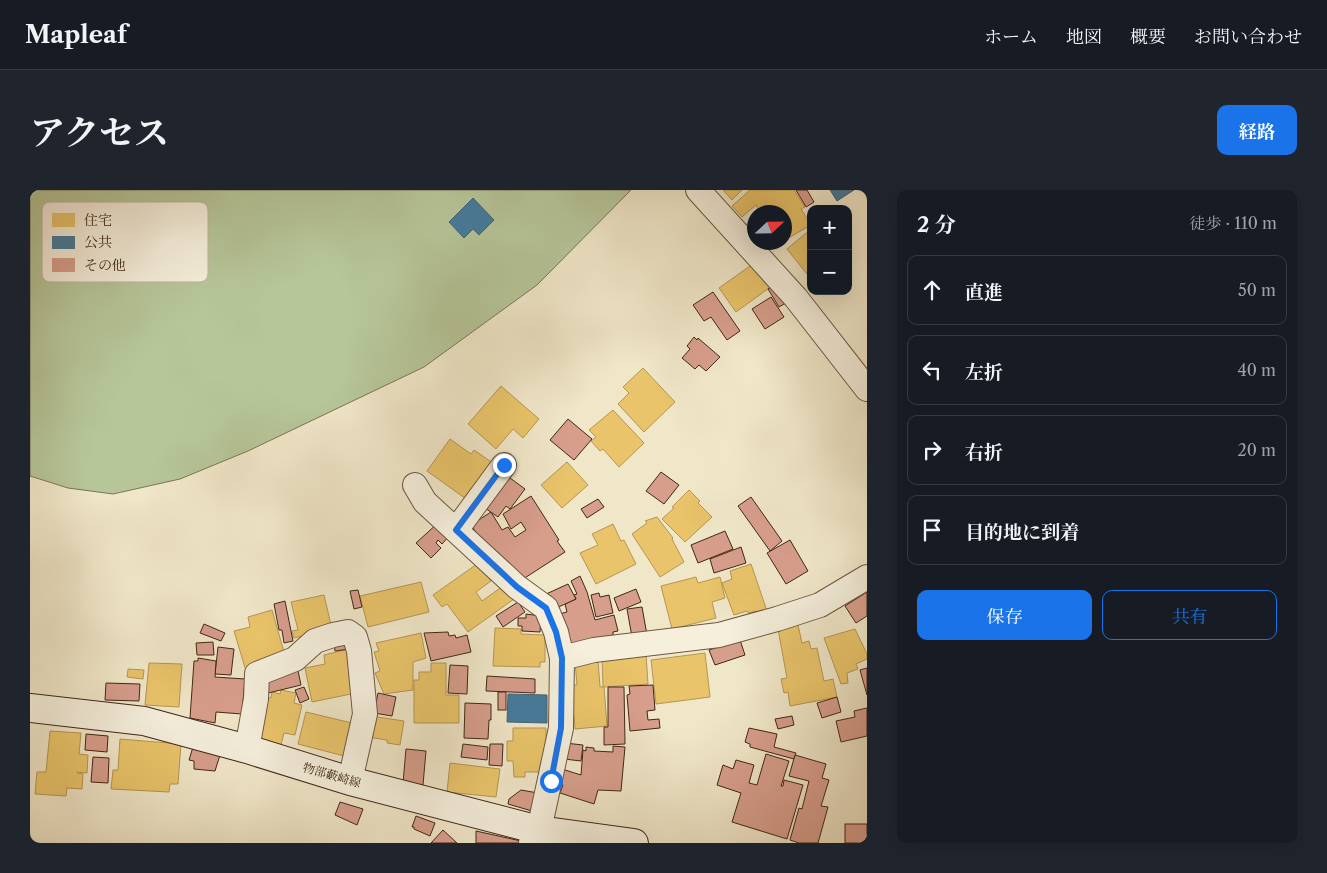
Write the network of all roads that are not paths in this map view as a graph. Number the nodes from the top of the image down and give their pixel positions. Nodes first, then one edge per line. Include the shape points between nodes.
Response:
1 (698, 190) edge
2 (867, 389) edge
3 (504, 465) dead end
4 (416, 486) dead end
5 (456, 530) junction
6 (867, 577) edge
7 (562, 658) junction
8 (30, 708) edge
9 (247, 749) junction
10 (350, 781) junction
11 (535, 837) edge
12 (634, 843) edge

1 - 2 street via 796,298
3 - 5 street
4 - 5 street via 425,502
5 - 7 street via 517,587 546,608
6 - 7 street via 820,605 777,620 719,635 594,650
7 - 11 street via 561,728
8 - 9 main road, 物部藪崎線 via 144,720
9 - 10 main road, 物部藪崎線
9 - 10 street via 257,674 296,659 314,641 348,632 355,637 359,651 365,714
10 - 11 main road, 物部藪崎線
11 - 12 main road, 物部藪崎線

